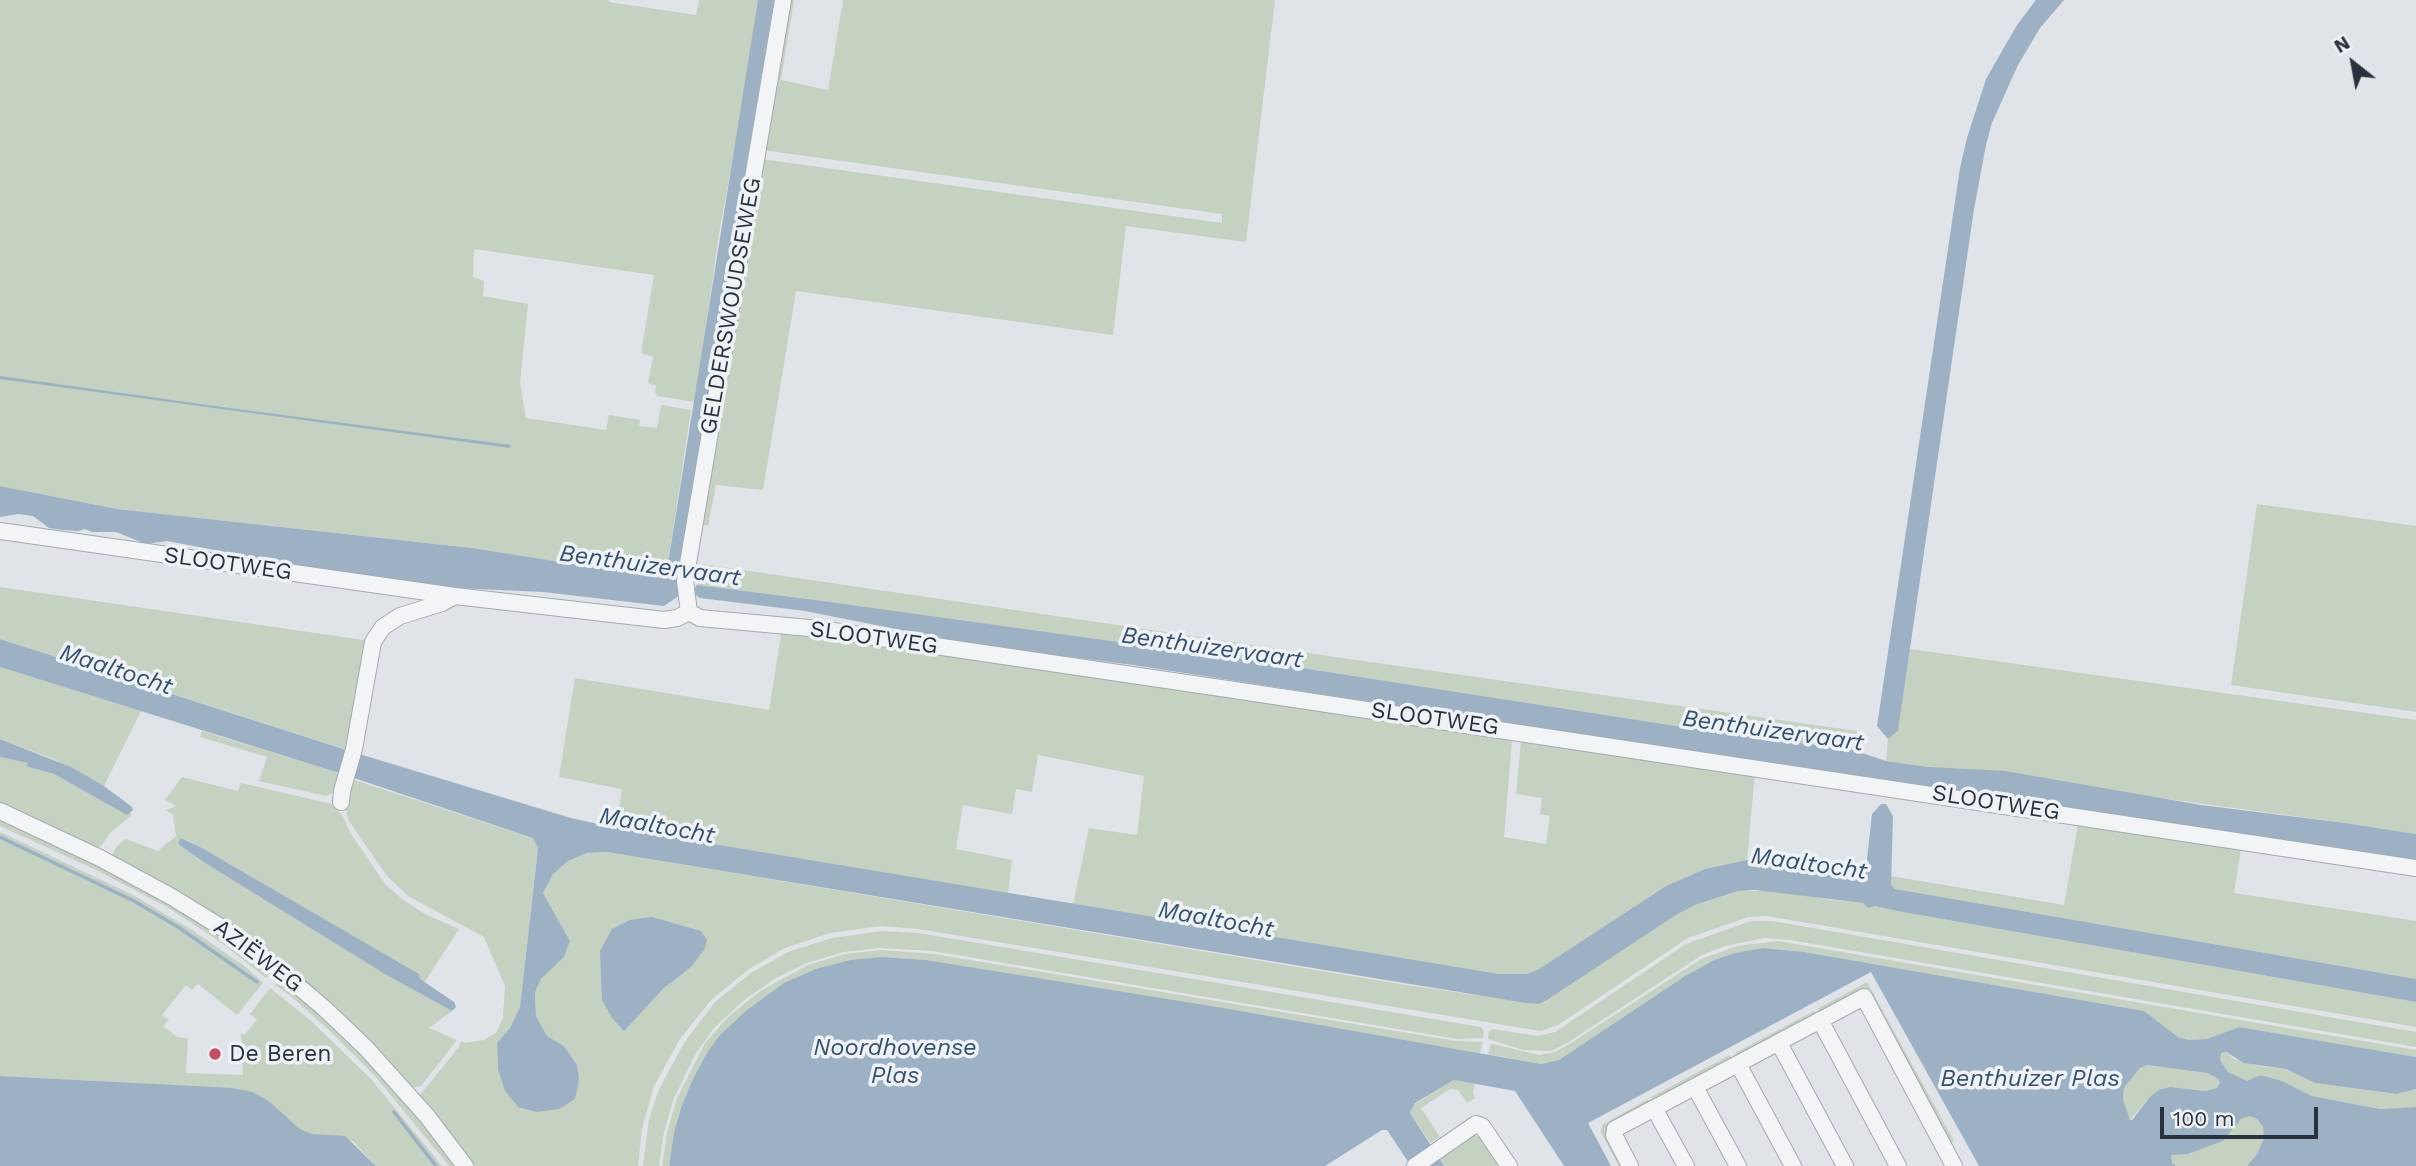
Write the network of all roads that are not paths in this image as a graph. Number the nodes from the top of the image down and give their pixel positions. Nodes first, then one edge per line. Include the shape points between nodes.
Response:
1 (783, 0) edge
2 (0, 531) edge
3 (455, 596) junction
4 (688, 609) junction
5 (341, 802) dead end
6 (0, 811) edge
7 (2416, 868) edge
8 (1820, 1020) junction
9 (1779, 1043) junction
10 (1738, 1064) junction
11 (1695, 1087) junction
12 (1654, 1108) junction
13 (465, 1166) edge
14 (1415, 1166) edge
15 (1509, 1166) edge
16 (1630, 1166) edge
17 (1686, 1166) edge
18 (1738, 1166) edge
19 (1793, 1166) edge
20 (1845, 1166) edge
21 (1898, 1166) edge
22 (1954, 1166) edge

1 - 4 street, GELDERSWOUDSEWEG via 685,581
2 - 3 street, SLOOTWEG
3 - 4 street, SLOOTWEG via 664,620 677,618
3 - 5 street, SLOOTWEG via 400,616 377,634
4 - 7 street, SLOOTWEG via 700,618 820,629
6 - 13 street, AZIËWEG via 173,897 279,970 366,1048
8 - 9 street
8 - 21 street
8 - 22 street via 1864,998
9 - 10 street
9 - 20 street
10 - 11 street
10 - 19 street
11 - 12 street
11 - 18 street
12 - 16 street via 1615,1129
12 - 17 street
14 - 15 street via 1476,1124

